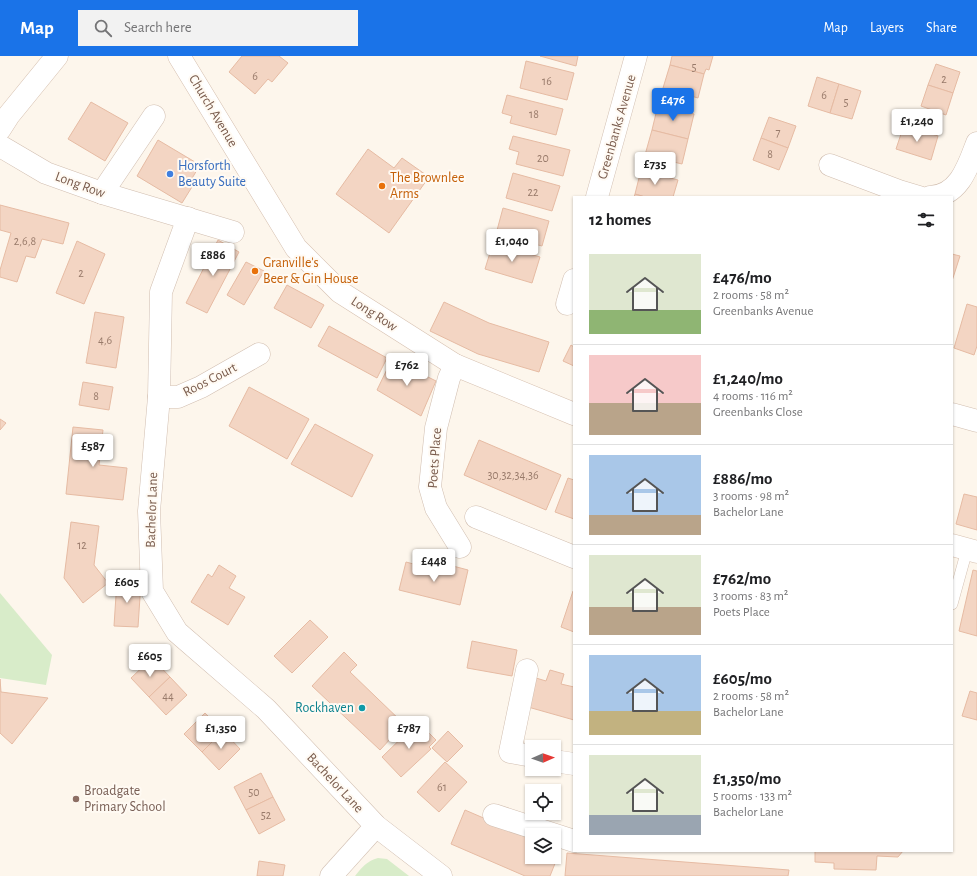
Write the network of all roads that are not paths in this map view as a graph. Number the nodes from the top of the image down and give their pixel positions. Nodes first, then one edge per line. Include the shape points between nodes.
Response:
1 (57, 56) edge
2 (179, 56) edge
3 (636, 56) edge
4 (154, 116) dead end
5 (0, 130) edge
6 (977, 143) edge
7 (0, 146) edge
8 (830, 165) dead end
9 (102, 193) junction
10 (597, 196) edge
11 (915, 196) edge
12 (941, 196) edge
13 (188, 218) junction
14 (233, 232) dead end
15 (296, 248) joint
16 (573, 283) edge
17 (567, 304) dead end
18 (259, 354) dead end
19 (455, 365) junction
20 (159, 397) junction
21 (573, 414) edge
22 (953, 414) edge
23 (977, 421) edge
24 (476, 517) dead end
25 (460, 546) dead end
26 (965, 549) edge
27 (573, 557) edge
28 (953, 600) edge
29 (526, 670) dead end
30 (525, 755) edge
31 (561, 761) edge
32 (573, 764) edge
33 (494, 815) dead end
34 (376, 826) junction
35 (573, 841) edge
36 (330, 876) edge
37 (441, 876) edge

1 - 5 street via 9,115
2 - 15 street, Church Avenue
3 - 10 street, Greenbanks Avenue
4 - 9 street
6 - 12 street via 968,169 957,186
7 - 9 street, Long Row via 46,173
8 - 11 street
9 - 13 street, Long Row
13 - 14 street, Long Row
13 - 20 street, Bachelor Lane via 161,292
15 - 19 street, Long Row via 340,292
16 - 17 street
18 - 20 street, Roos Court via 178,397
19 - 21 street, Long Row
19 - 25 street, Poets Place via 448,378 436,428 430,487 436,508
20 - 34 street, Bachelor Lane via 149,511 152,591 177,632 266,709
22 - 23 street
24 - 27 street
26 - 28 lane
29 - 30 street via 510,752
31 - 32 street
33 - 35 street
34 - 36 street
34 - 37 street, Bachelor Lane

